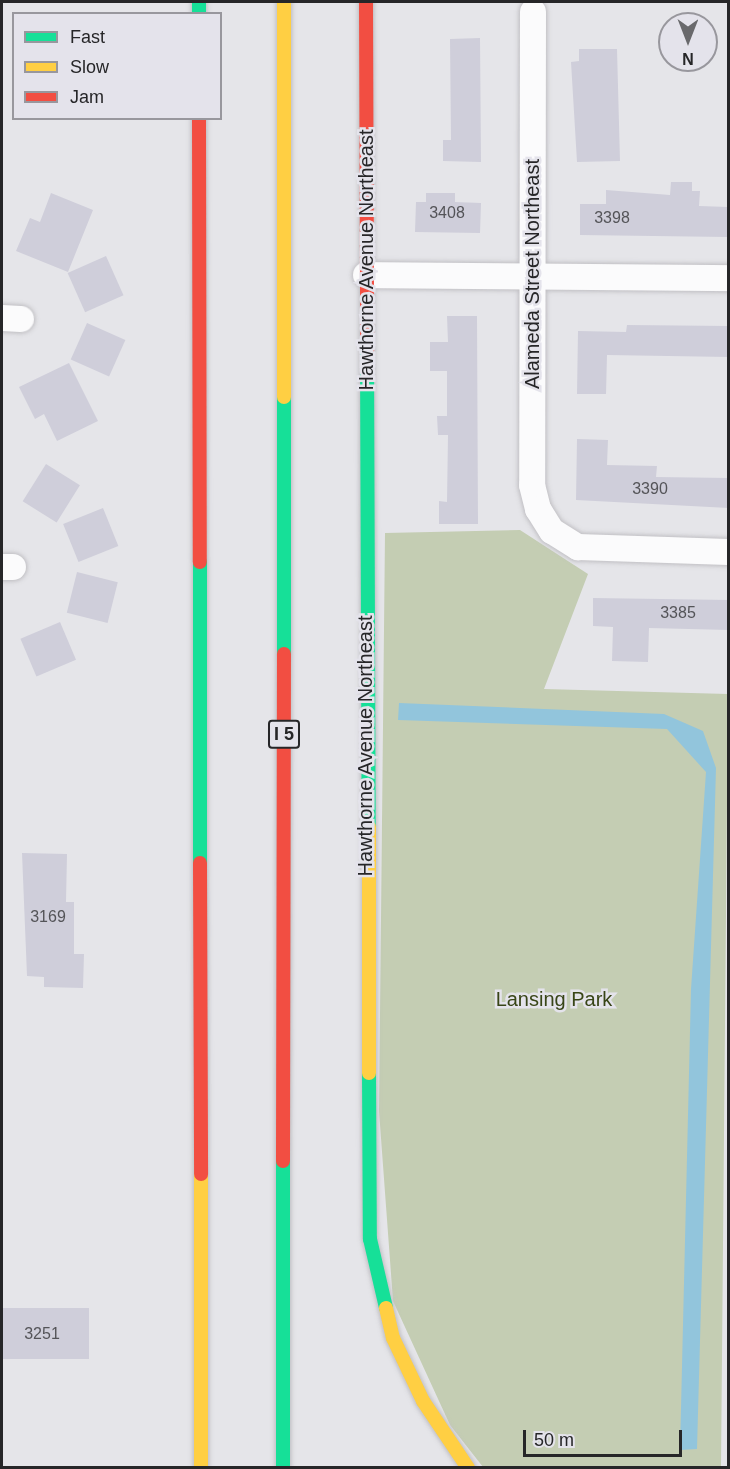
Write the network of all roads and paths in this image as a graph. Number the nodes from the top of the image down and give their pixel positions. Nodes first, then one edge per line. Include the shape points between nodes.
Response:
1 (284, 2) edge
2 (366, 2) edge
3 (533, 12) dead end
4 (199, 120) edge
5 (366, 275) junction
6 (532, 275) junction
7 (729, 278) edge
8 (729, 552) edge
9 (201, 1467) edge
10 (283, 1467) edge
11 (468, 1467) edge

1 - 10 main road, I 5
2 - 5 main road, Hawthorne Avenue Northeast
3 - 6 street, Alameda Street Northeast
4 - 9 main road
5 - 6 street
5 - 11 main road, Hawthorne Avenue Northeast via 370,1239 397,1346 423,1401
6 - 7 street
6 - 8 street, Alameda Street Northeast via 532,485 552,531 591,549

